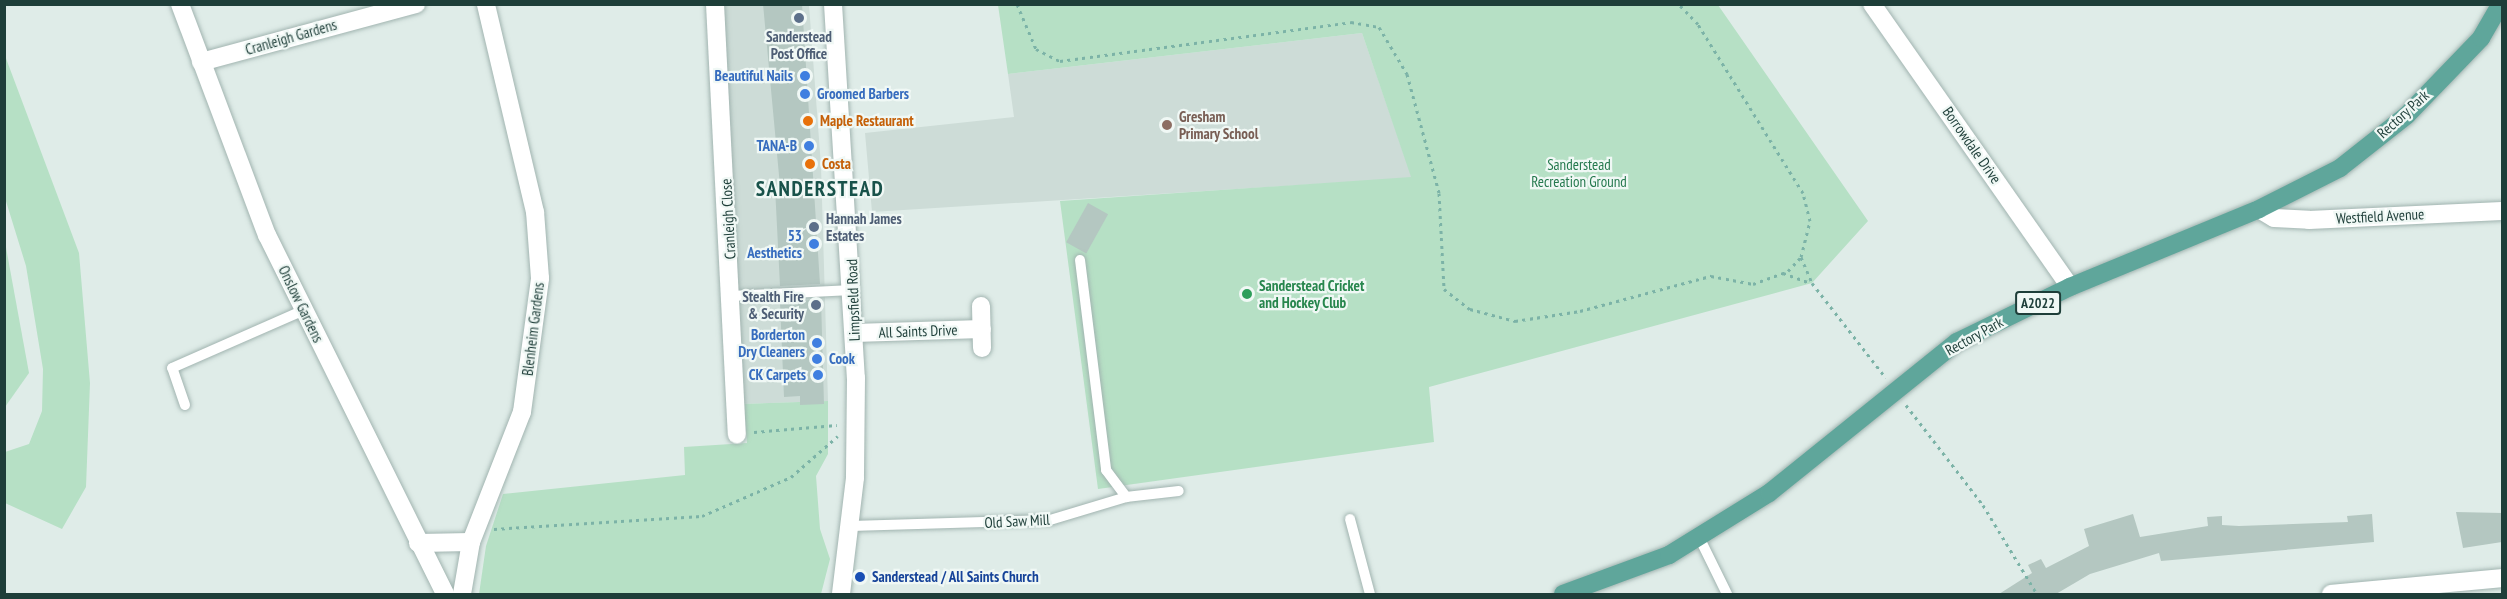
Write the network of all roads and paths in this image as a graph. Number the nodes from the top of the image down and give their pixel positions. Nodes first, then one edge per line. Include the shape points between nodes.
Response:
1 (180, 4) edge
2 (416, 4) edge
3 (486, 4) edge
4 (715, 4) edge
5 (833, 4) edge
6 (1017, 4) edge
7 (1688, 4) edge
8 (1872, 4) edge
9 (2501, 4) edge
10 (1681, 6) edge
11 (201, 62) junction
12 (2259, 209) junction
13 (2502, 211) edge
14 (1801, 257) junction
15 (1080, 260) dead end
16 (1783, 273) junction
17 (1812, 283) junction
18 (2070, 287) junction
19 (852, 290) junction
20 (731, 296) junction
21 (981, 306) dead end
22 (304, 310) junction
23 (982, 329) junction
24 (854, 333) junction
25 (982, 348) dead end
26 (1894, 389) junction
27 (185, 405) dead end
28 (857, 423) junction
29 (736, 434) joint
30 (1179, 491) dead end
31 (1126, 497) junction
32 (1350, 519) dead end
33 (478, 525) junction
34 (851, 526) junction
35 (1699, 537) junction
36 (471, 542) junction
37 (418, 543) junction
38 (2502, 578) edge
39 (445, 594) edge
40 (462, 594) edge
41 (841, 594) edge
42 (1370, 594) edge
43 (1563, 594) edge
44 (1727, 594) edge
45 (2037, 594) edge
46 (2331, 594) edge

1 - 11 street, Onslow Gardens
2 - 11 street, Cranleigh Gardens
3 - 33 street, Blenheim Gardens via 535,212 540,278 522,412
4 - 20 street, Cranleigh Close
5 - 19 street, Limpsfield Road
6 - 16 path via 1036,49 1060,61 1351,22 1379,27 1407,74 1439,193 1443,286 1470,309 1520,321 1580,311 1711,276 1749,285
7 - 10 path
8 - 18 street, Borrowdale Drive
9 - 12 main road, Rectory Park / A2022 via 2481,38 2407,115 2340,168
10 - 14 path via 1803,194 1810,221
11 - 22 street, Onslow Gardens via 267,234
12 - 13 street, Westfield Avenue via 2274,218 2309,220
12 - 18 main road, Rectory Park / A2022
14 - 16 path
14 - 17 path
15 - 31 lane via 1106,470
16 - 17 path
17 - 26 path
18 - 26 main road, Rectory Park / A2022 via 1957,342
19 - 20 lane
19 - 24 street, Limpsfield Road
20 - 29 street, Cranleigh Close
21 - 23 street
22 - 27 lane via 172,368
22 - 37 street, Onslow Gardens
23 - 24 street, All Saints Drive
23 - 25 street
24 - 28 street, Limpsfield Road
26 - 35 main road, Rectory Park / A2022 via 1769,493
26 - 45 path via 1983,505
28 - 29 path
28 - 33 path via 813,453 791,477 702,516 491,530
28 - 34 street, Limpsfield Road
30 - 31 lane, Old Saw Mill
31 - 34 lane, Old Saw Mill via 1050,520
32 - 42 lane
33 - 36 street, Blenheim Gardens
34 - 41 street, Limpsfield Road
35 - 43 main road, Rectory Park / A2022 via 1669,555
35 - 44 lane
36 - 37 street
36 - 40 street, Blenheim Gardens
37 - 39 street, Onslow Gardens
38 - 46 street

